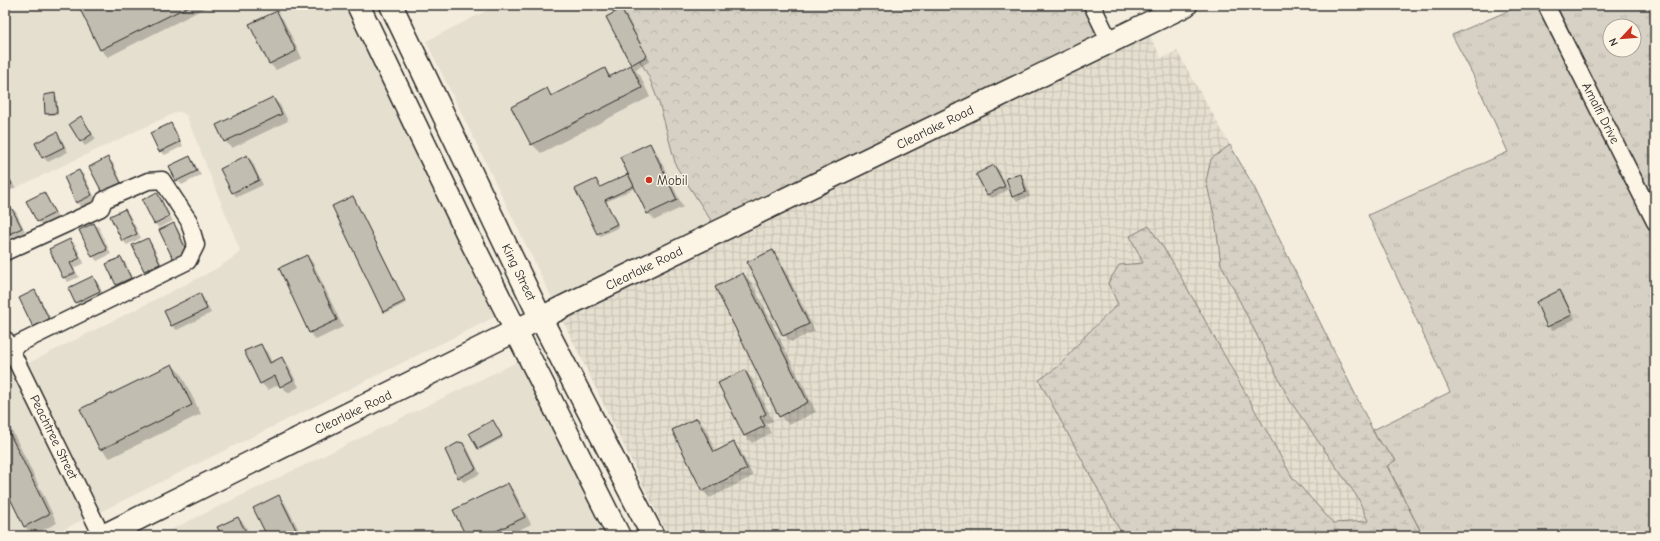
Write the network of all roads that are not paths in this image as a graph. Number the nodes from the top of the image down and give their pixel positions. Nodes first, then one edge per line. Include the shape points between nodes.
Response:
1 (358, 5) edge
2 (391, 5) edge
3 (1092, 5) edge
4 (1186, 5) edge
5 (1546, 5) edge
6 (1110, 42) junction
7 (1655, 222) edge
8 (5, 252) edge
9 (541, 318) junction
10 (516, 332) junction
11 (7, 343) edge
12 (103, 536) edge
13 (619, 536) edge
14 (653, 536) edge

1 - 10 main road
2 - 9 main road, King Street
3 - 6 street
4 - 6 main road, Clearlake Road
5 - 7 street, Amalfi Drive
6 - 9 main road, Clearlake Road
8 - 11 street via 100,208 104,200 148,181 162,180 189,221 196,245 188,261
9 - 10 main road, Clearlake Road
9 - 14 main road, King Street
10 - 12 main road, Clearlake Road
10 - 13 main road
11 - 12 street, Peachtree Street

